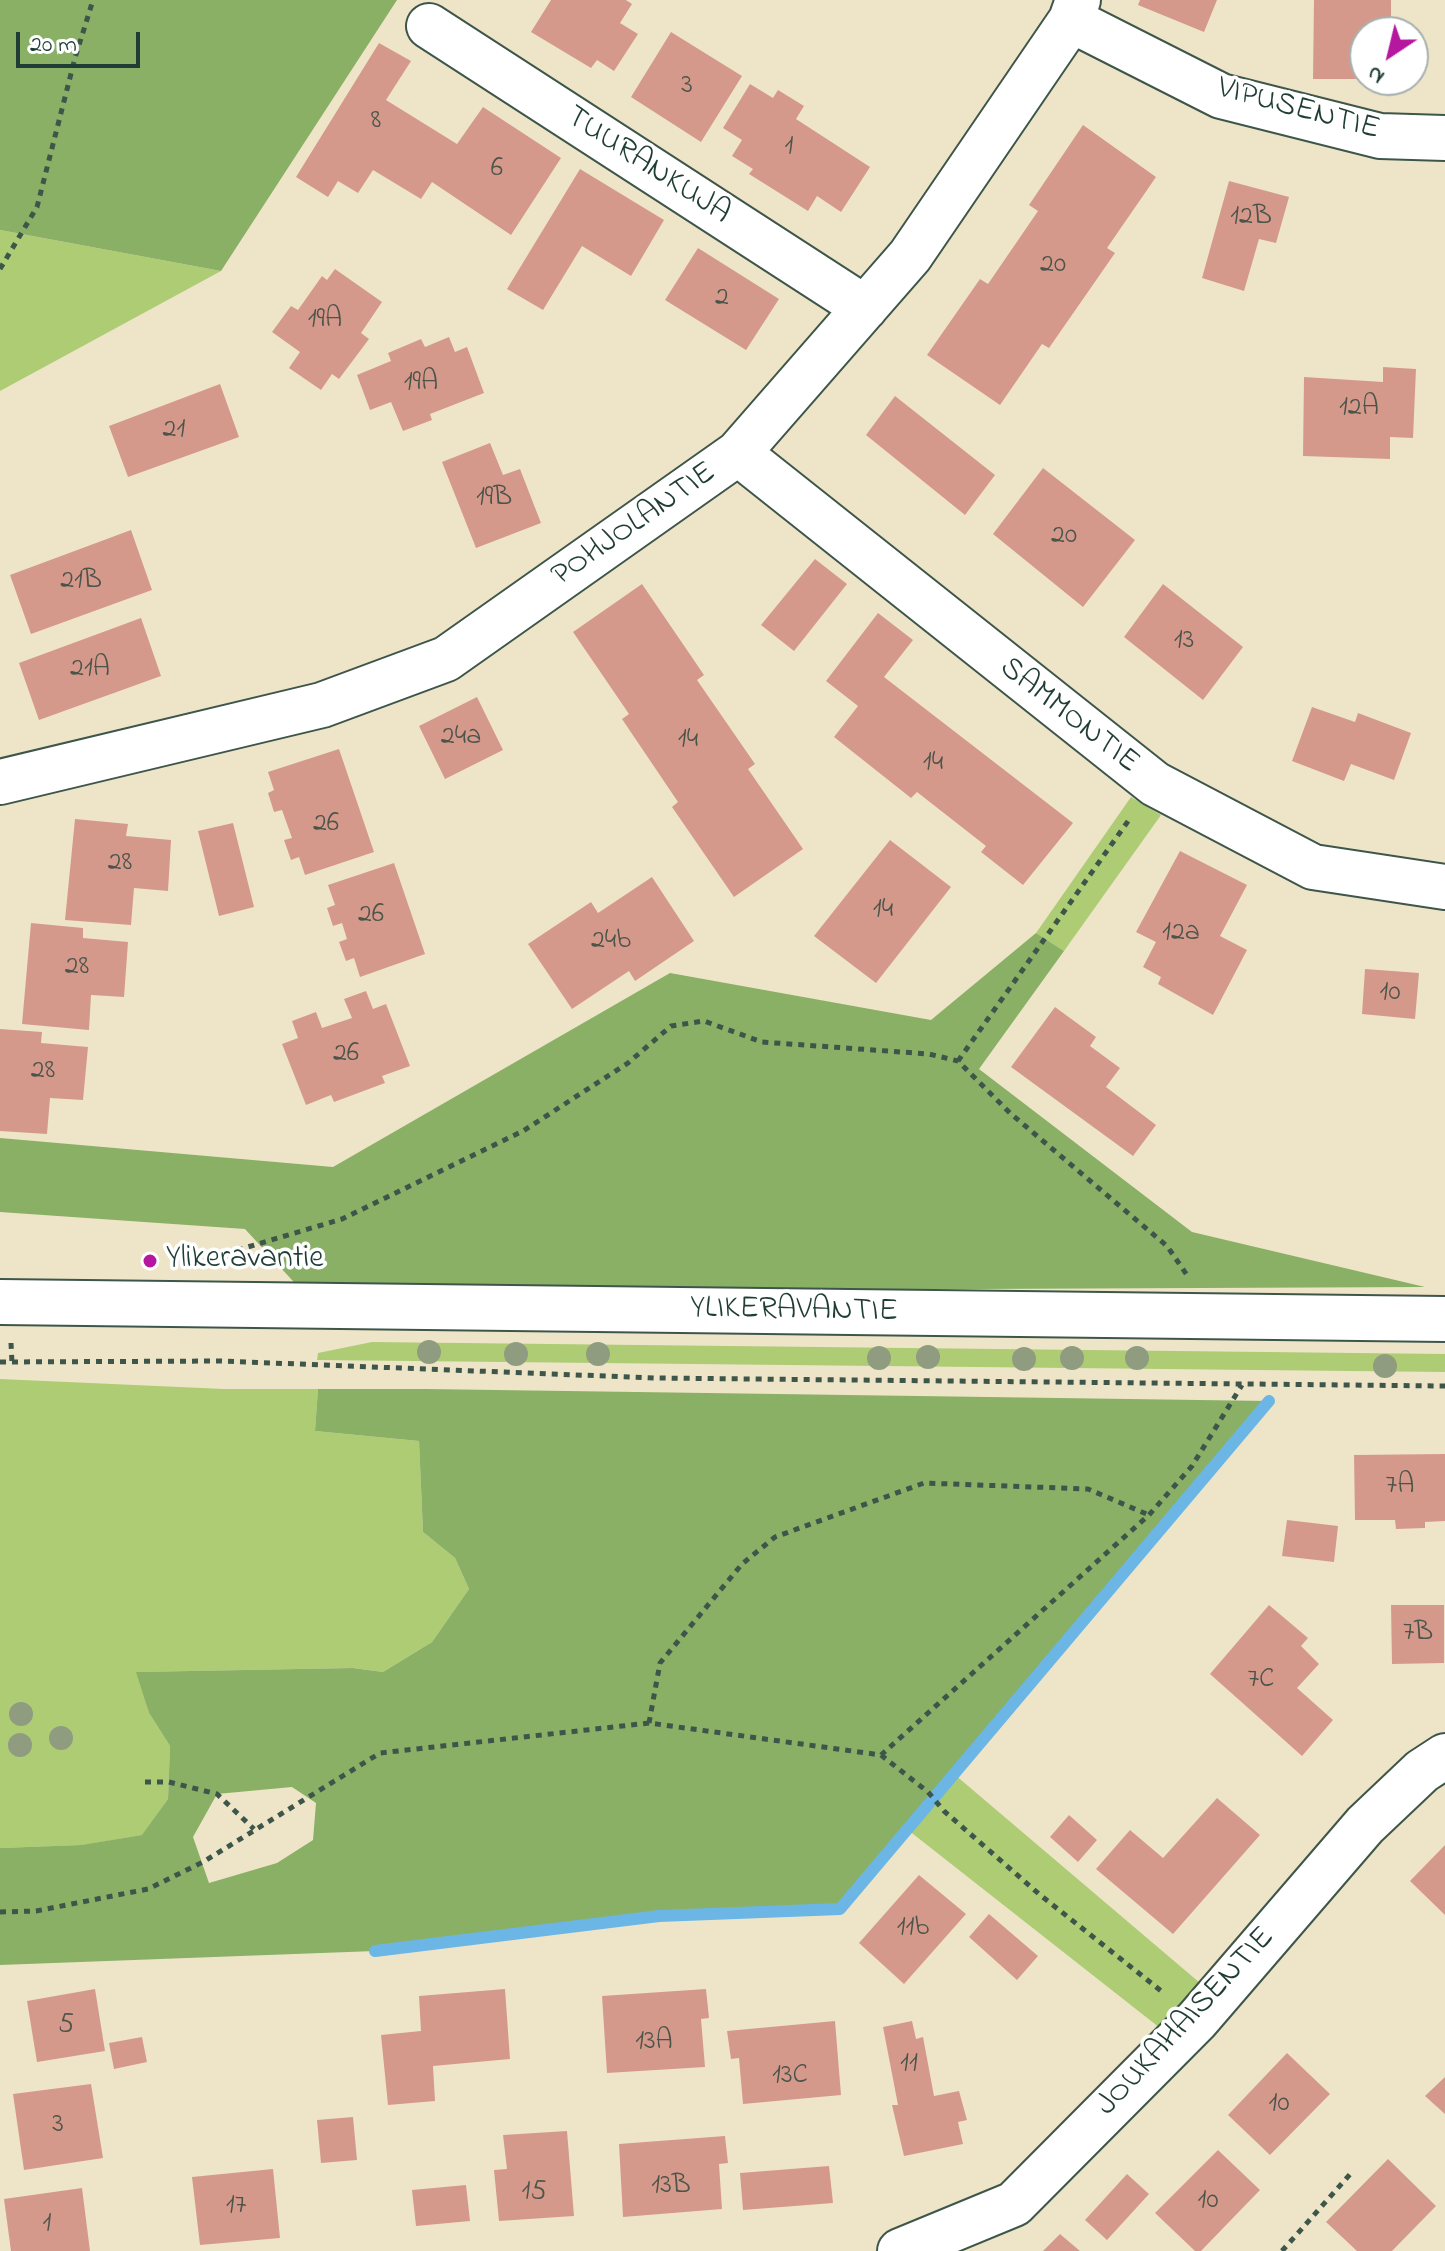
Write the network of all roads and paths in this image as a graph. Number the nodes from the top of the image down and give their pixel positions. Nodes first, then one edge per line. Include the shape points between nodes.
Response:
1 (93, 0) edge
2 (1075, 10) edge
3 (429, 26) dead end
4 (1445, 138) edge
5 (0, 269) edge
6 (865, 308) junction
7 (738, 453) junction
8 (0, 782) edge
9 (1155, 784) junction
10 (1445, 887) edge
11 (958, 1061) junction
12 (214, 1257) dead end
13 (1188, 1277) dead end
14 (0, 1302) edge
15 (1445, 1319) edge
16 (0, 1362) edge
17 (1243, 1384) junction
18 (1445, 1386) edge
19 (1149, 1515) junction
20 (649, 1723) junction
21 (881, 1755) junction
22 (1445, 1756) edge
23 (145, 1782) dead end
24 (254, 1829) junction
25 (0, 1912) edge
26 (1197, 2020) junction
27 (1353, 2171) dead end
28 (900, 2251) edge
29 (1282, 2251) edge

1 - 5 path via 37,207
2 - 4 street, VIPUSENTIE via 1221,96 1380,136
2 - 6 street, POHJOLANTIE via 910,256
3 - 6 street, TUURANKUJA
6 - 7 street, POHJOLANTIE
7 - 8 street, POHJOLANTIE via 446,659 322,705
7 - 9 street, SAMMONTIE
9 - 10 street, SAMMONTIE via 1313,867
9 - 11 path
11 - 12 path via 929,1054 762,1042 704,1021 671,1026 628,1063 523,1131 342,1219
11 - 13 path via 1010,1113 1167,1246
14 - 15 street, YLIKERAVANTIE
16 - 17 path via 221,1361 655,1378
17 - 18 path
17 - 19 path via 1192,1466
19 - 20 path via 1088,1489 924,1483 775,1537 742,1564 660,1663
19 - 21 path
20 - 21 path
20 - 24 path via 380,1753
21 - 26 path via 1039,1894
22 - 26 street, JOUKAHAISENTIE via 1365,1825
23 - 24 path via 217,1794
24 - 25 path via 148,1889 36,1911
26 - 28 street, JOUKAHAISENTIE via 1014,2204
27 - 29 path

